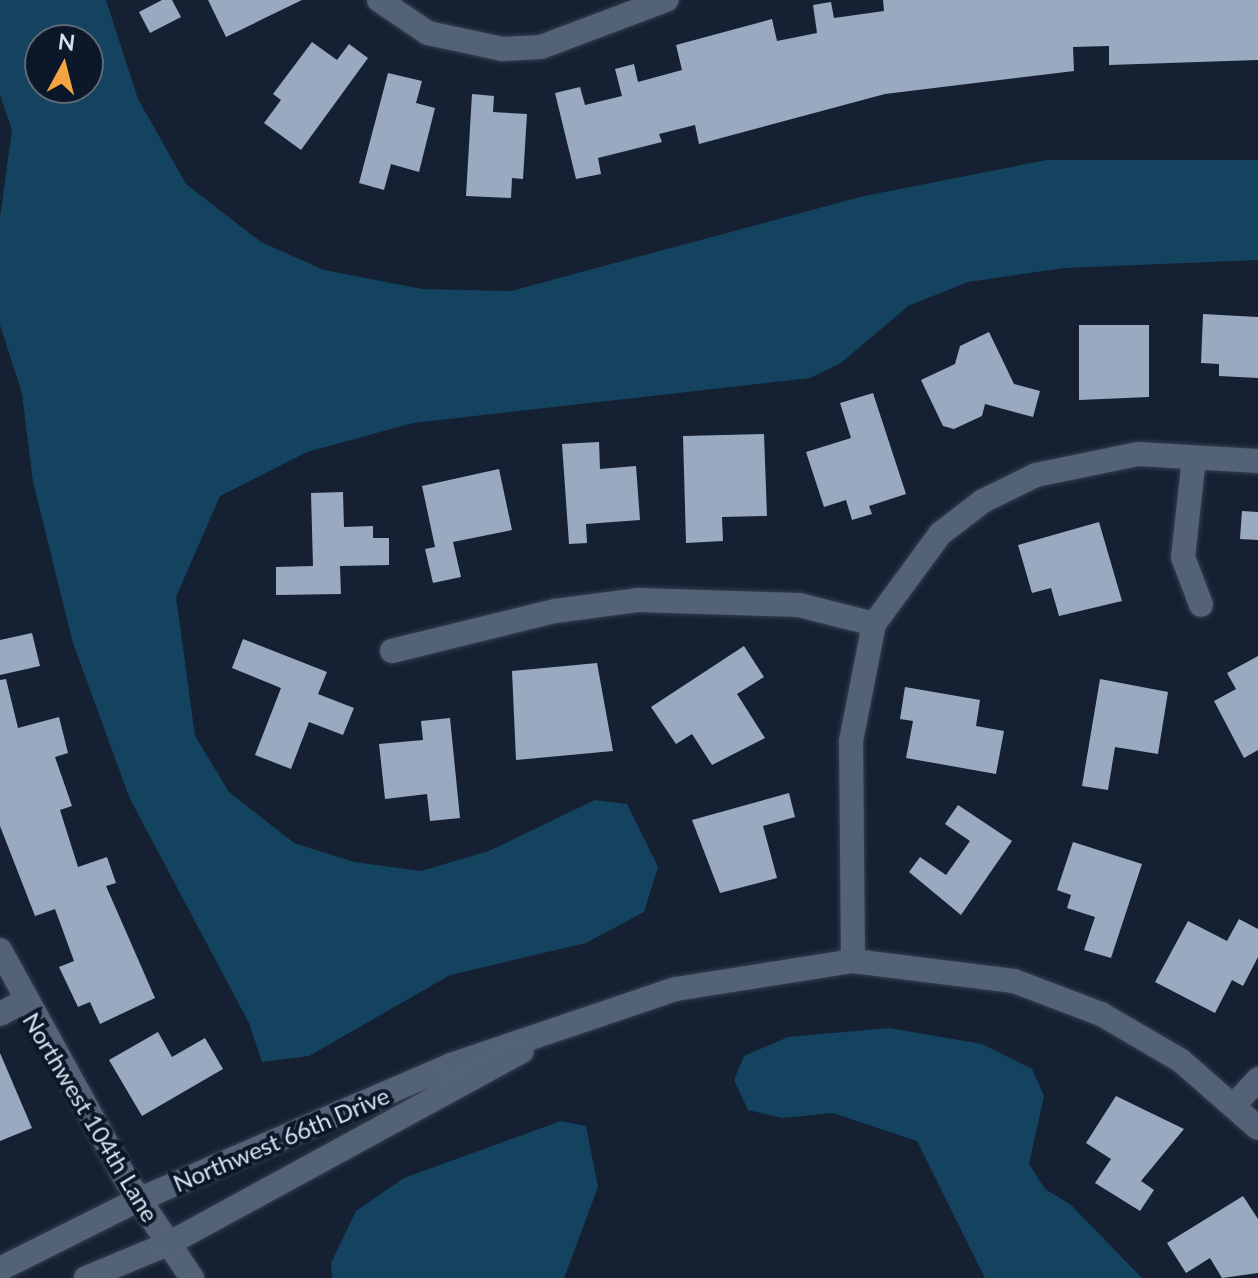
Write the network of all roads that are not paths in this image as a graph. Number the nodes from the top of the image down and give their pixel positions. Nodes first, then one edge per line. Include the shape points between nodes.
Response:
1 (379, 0) edge
2 (666, 0) edge
3 (1194, 458) junction
4 (1258, 461) edge
5 (1201, 605) dead end
6 (874, 624) junction
7 (392, 651) dead end
8 (0, 950) edge
9 (853, 961) junction
10 (23, 1002) junction
11 (0, 1014) edge
12 (569, 1023) junction
13 (1258, 1079) edge
14 (1236, 1103) junction
15 (1258, 1128) edge
16 (138, 1200) junction
17 (168, 1244) junction
18 (0, 1269) edge
19 (86, 1278) edge
20 (192, 1278) edge

1 - 2 street via 428,33 502,49 541,47
3 - 4 street
3 - 5 street via 1183,557
3 - 6 street via 1089,458 983,501 940,534
6 - 7 street via 799,605 637,600 555,611
6 - 9 street via 851,741
8 - 10 street, Northwest 104th Lane
9 - 12 street, Northwest 66th Drive via 676,989
9 - 14 street, Northwest 66th Drive via 1014,981 1101,1014
10 - 11 street
10 - 16 street, Northwest 104th Lane
12 - 16 street, Northwest 66th Drive via 451,1065
12 - 17 street, Northwest 66th Drive
13 - 14 street
14 - 15 street, Northwest 66th Drive
16 - 17 street, Northwest 104th Lane
16 - 18 street, Northwest 66th Drive
17 - 19 street, Northwest 66th Drive
17 - 20 street, Northwest 104th Lane

